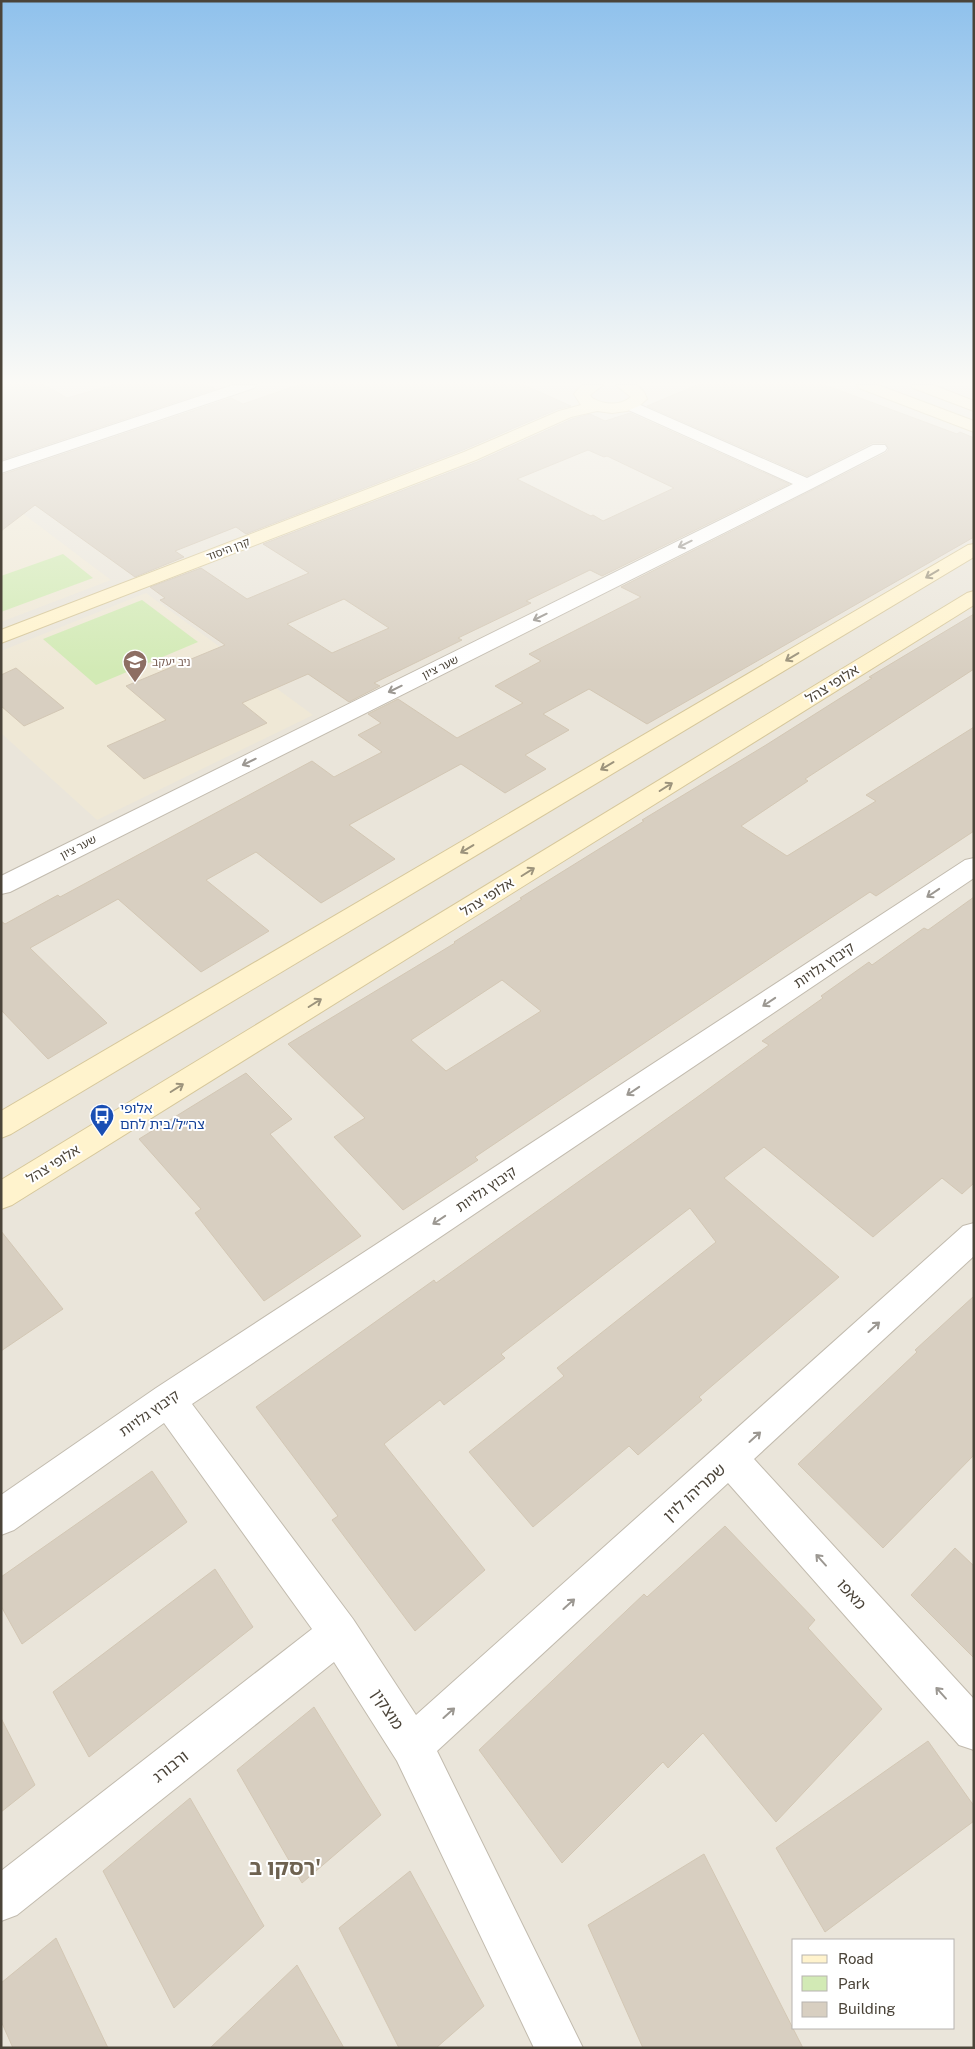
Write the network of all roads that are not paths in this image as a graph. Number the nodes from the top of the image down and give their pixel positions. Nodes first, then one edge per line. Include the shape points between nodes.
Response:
1 (406, 481) edge
2 (801, 481) edge
3 (814, 481) edge
4 (807, 484) junction
5 (974, 549) edge
6 (974, 597) edge
7 (1, 637) edge
8 (974, 866) edge
9 (1, 886) edge
10 (1, 1126) edge
11 (1, 1196) edge
12 (974, 1236) edge
13 (168, 1400) junction
14 (730, 1459) junction
15 (1, 1517) edge
16 (339, 1632) junction
17 (974, 1730) edge
18 (412, 1746) junction
19 (1, 1899) edge
20 (559, 2048) edge

1 - 7 main road, קרן היסוד
2 - 4 street
3 - 4 street, שער ציון
4 -> 9 street, שער ציון
5 -> 10 main road
11 -> 6 main road, אלופי צהל
8 -> 13 street, קיבוץ גלויות
14 -> 12 street, שמריהו לוין
13 - 15 street, קיבוץ גלויות
13 - 16 street, מוצקין
17 -> 14 street, מאפו
18 -> 14 street, שמריהו לוין
16 - 18 street, מוצקין
16 - 19 street, ורבורג
18 - 20 street, מוצקין

